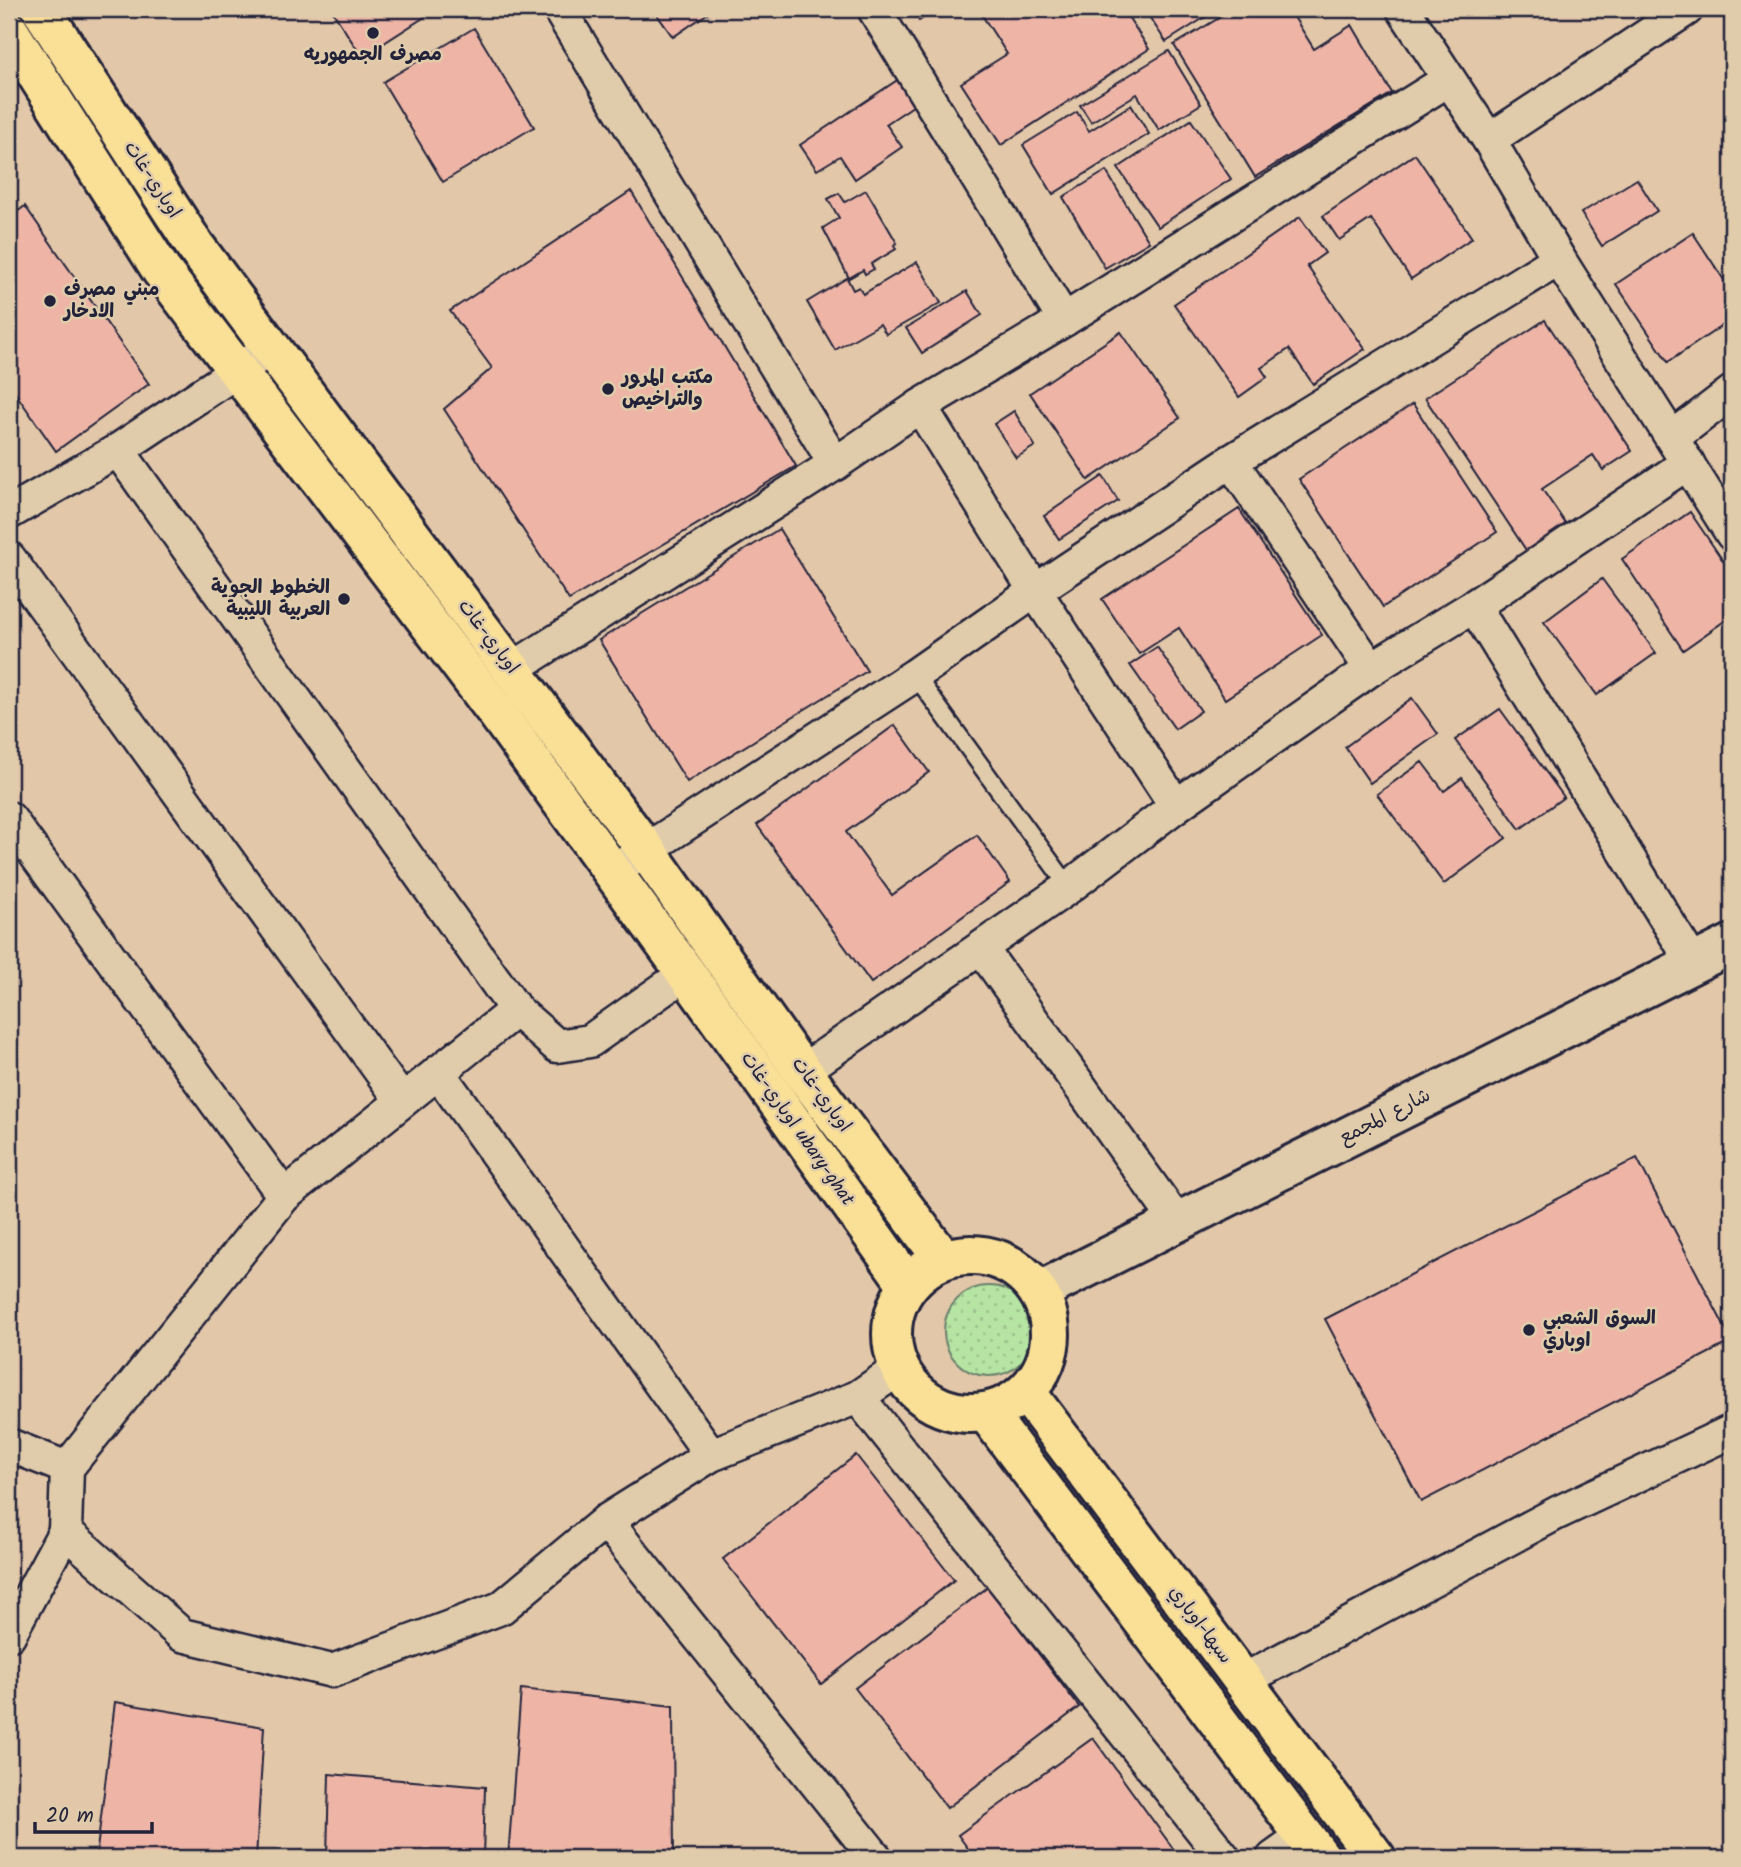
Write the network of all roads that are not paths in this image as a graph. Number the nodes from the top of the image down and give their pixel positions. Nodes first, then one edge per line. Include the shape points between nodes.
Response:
1 (41, 9) edge
2 (559, 9) edge
3 (874, 9) edge
4 (1403, 9) edge
5 (1687, 9) edge
6 (9, 31) edge
7 (1448, 80) junction
8 (1489, 141) junction
9 (1559, 259) junction
10 (1064, 320) junction
11 (271, 348) junction
12 (237, 371) junction
13 (1732, 392) edge
14 (920, 406) junction
15 (118, 450) junction
16 (1680, 451) junction
17 (1231, 461) junction
18 (835, 464) junction
19 (9, 513) edge
20 (1732, 534) edge
21 (9, 558) edge
22 (1035, 591) junction
23 (1474, 606) junction
24 (512, 669) junction
25 (1371, 669) junction
26 (915, 675) junction
27 (1176, 806) junction
28 (9, 818) edge
29 (646, 850) junction
30 (612, 872) junction
31 (1069, 887) junction
32 (1732, 944) edge
33 (981, 948) junction
34 (1693, 963) junction
35 (686, 973) junction
36 (516, 1010) junction
37 (802, 1071) junction
38 (438, 1072) junction
39 (402, 1101) junction
40 (284, 1196) junction
41 (1177, 1222) junction
42 (943, 1259) junction
43 (908, 1285) junction
44 (1038, 1292) junction
45 (900, 1368) junction
46 (1026, 1392) junction
47 (858, 1397) junction
48 (986, 1412) junction
49 (1732, 1431) edge
50 (9, 1445) edge
51 (711, 1455) junction
52 (67, 1468) junction
53 (606, 1521) junction
54 (65, 1531) junction
55 (9, 1634) edge
56 (1242, 1681) junction
57 (1312, 1847) edge
58 (876, 1858) edge
59 (1224, 1858) edge
60 (1273, 1858) edge
61 (1376, 1858) edge

1 - 11 highway, اوباري-غات via 195,246
2 - 18 street
3 - 10 street
4 - 7 street
5 - 8 street
6 - 12 highway, اوباري-غات via 161,270
7 - 8 street
7 - 10 street
8 - 9 street
9 - 16 street
9 - 17 street
10 - 14 street
11 - 12 street
11 - 24 highway, اوباري-غات
12 - 15 street
12 - 30 highway, اوباري-غات
13 - 16 street
14 - 18 street
14 - 22 street
15 - 19 street
15 - 36 street
16 - 20 street
16 - 23 street
17 - 22 street
17 - 25 street
18 - 24 street
21 - 39 street
22 - 26 street
22 - 27 street
23 - 25 street
23 - 34 street
24 - 29 highway, اوباري-غات
25 - 27 street
26 - 29 street
26 - 31 lane
27 - 31 street
28 - 40 street
29 - 30 street
29 - 37 highway, اوباري-غات
30 - 35 highway, اوباري-غات
31 - 33 street
32 - 34 street, شارع المجمع
33 - 37 street
33 - 41 street
34 - 41 street, شارع المجمع
35 - 36 street via 590,1041 557,1046
35 - 43 highway, اوباري-غات ubary-ghat
36 - 38 street
37 - 42 highway, اوباري-غات
38 - 39 street
38 - 51 street
39 - 40 street
40 - 52 street
41 - 44 street, شارع المجمع
42 - 43 highway via 923,1269
42 - 44 highway via 969,1254 996,1258 1020,1271
43 - 45 highway via 892,1326
44 - 46 highway via 1049,1317 1050,1344 1042,1370
45 - 47 street
45 - 48 highway via 915,1389 936,1405
46 - 48 highway
46 - 56 highway, سبها-اوباري
47 - 51 street
47 - 59 street
48 - 57 highway
49 - 56 street via 1557,1513
50 - 52 street
51 - 53 street
52 - 54 street
53 - 54 street via 501,1608 332,1671 182,1634
53 - 58 street
54 - 55 street
56 - 61 highway, سبها-اوباري
57 - 60 street

